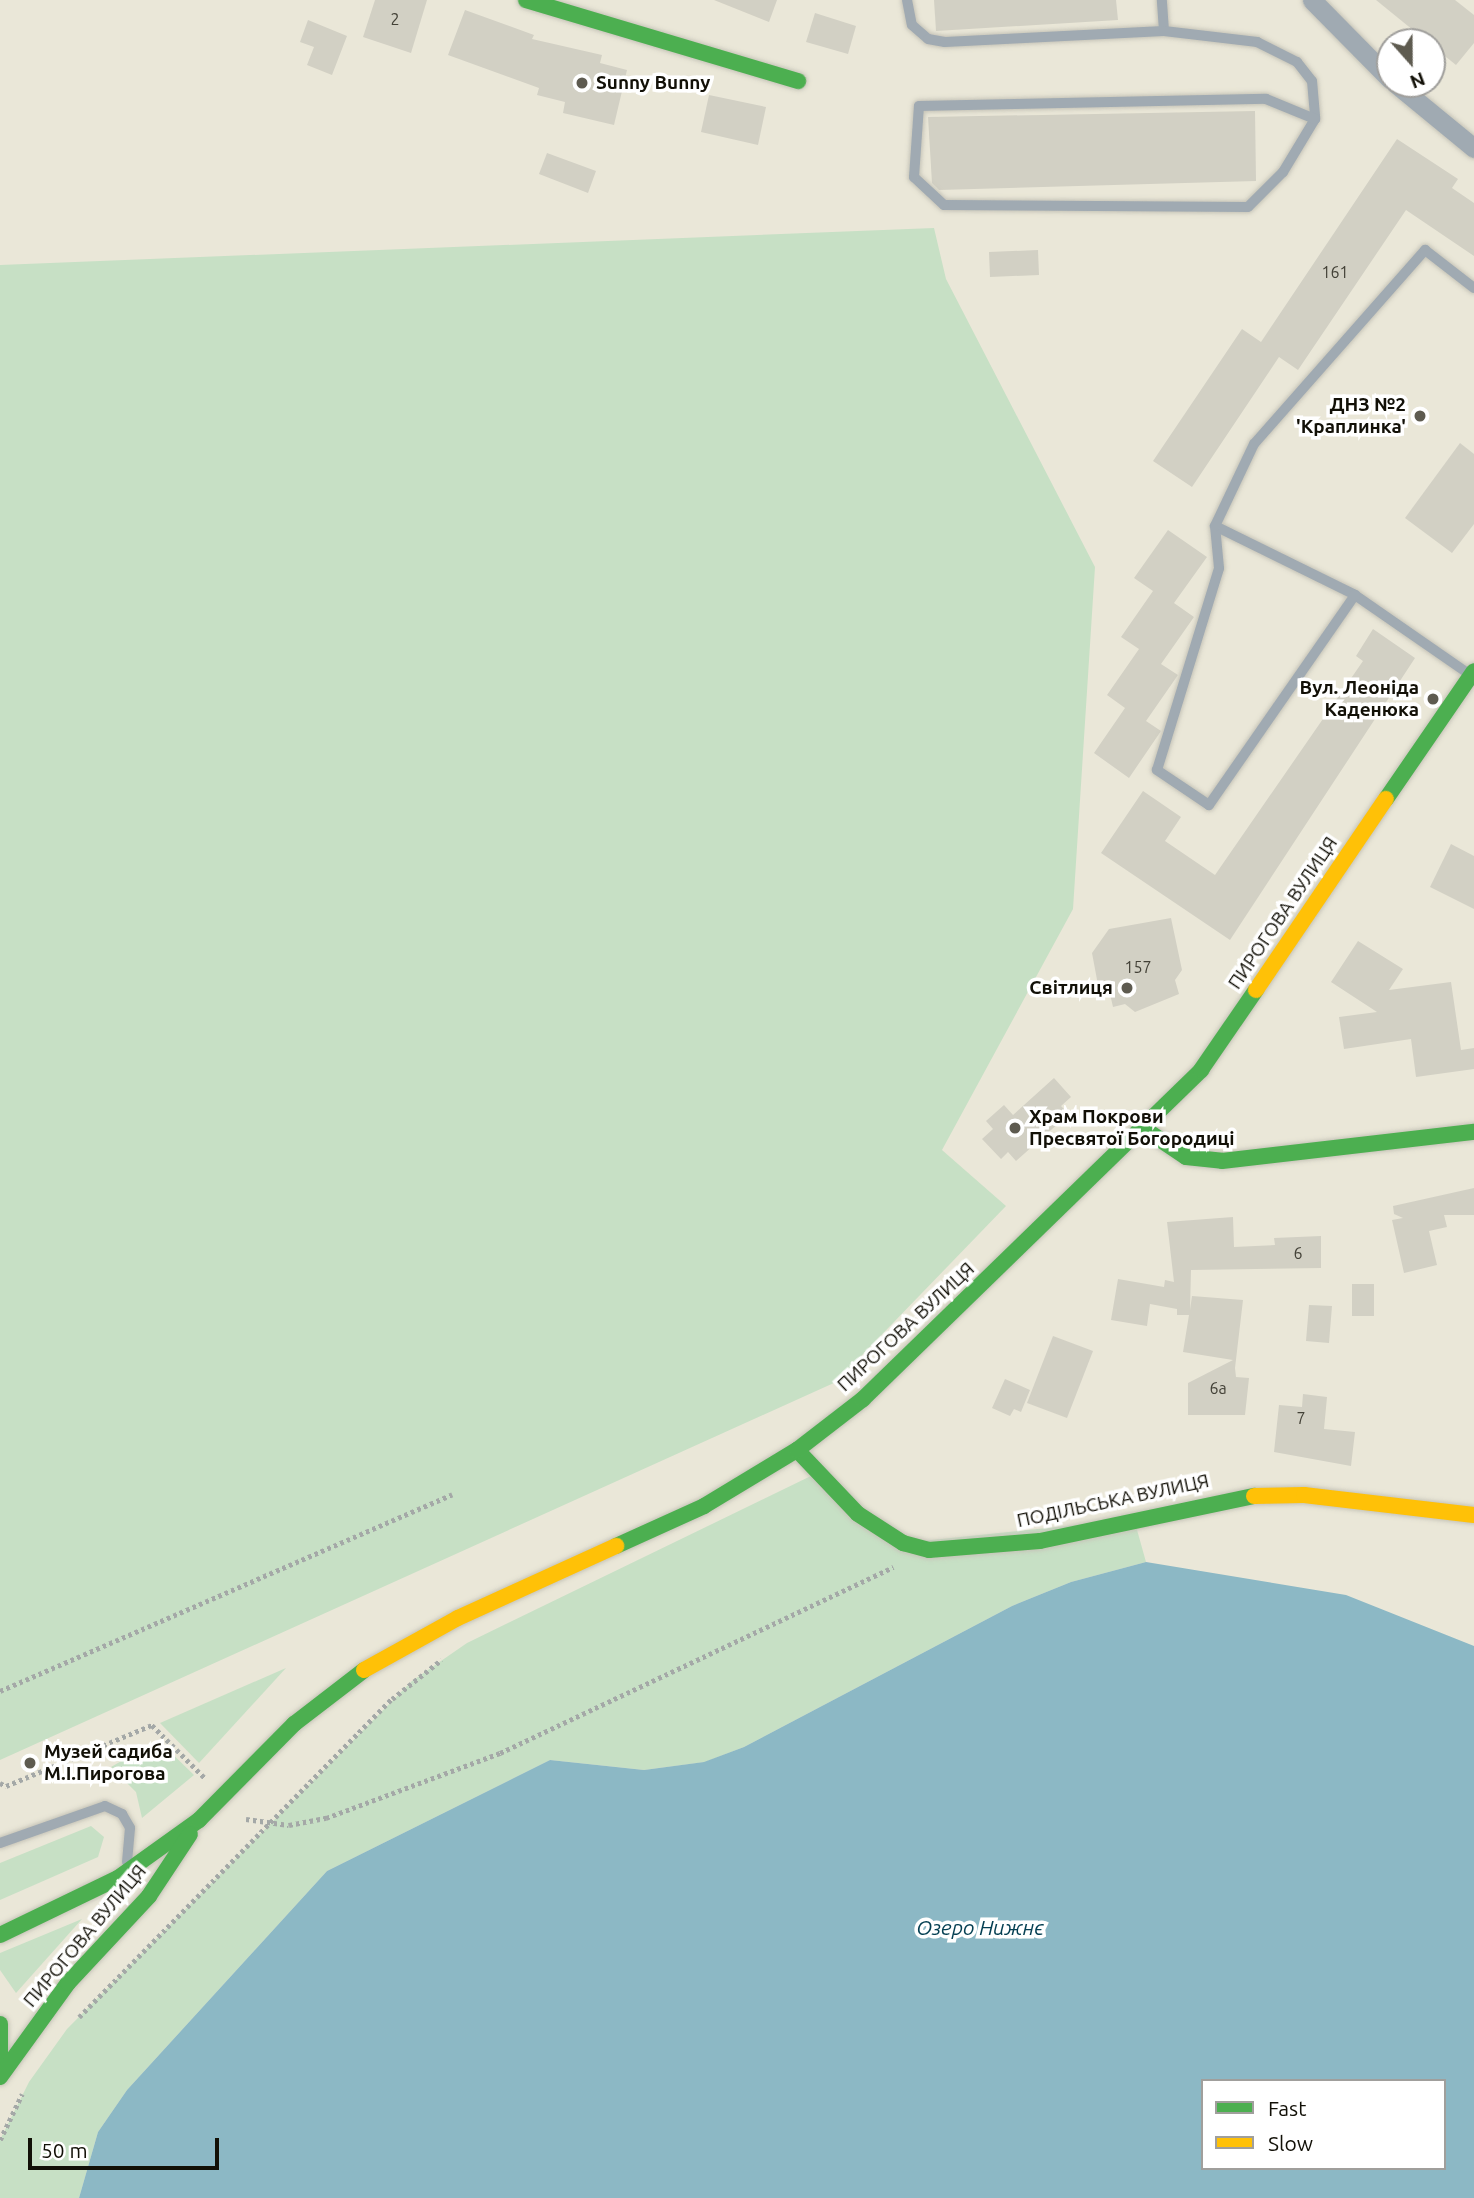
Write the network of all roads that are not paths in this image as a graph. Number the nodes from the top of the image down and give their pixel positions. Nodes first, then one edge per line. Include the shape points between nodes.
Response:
1 (526, 0) edge
2 (907, 0) edge
3 (1162, 0) edge
4 (1312, 0) edge
5 (1164, 31) junction
6 (1376, 65) edge
7 (799, 81) dead end
8 (1413, 98) edge
9 (1315, 119) junction
10 (1474, 148) edge
11 (1474, 288) edge
12 (1215, 526) junction
13 (1354, 595) junction
14 (1472, 673) edge
15 (1143, 1128) junction
16 (1474, 1132) edge
17 (797, 1450) junction
18 (1474, 1514) edge
19 (199, 1820) junction
20 (0, 1843) edge
21 (118, 1878) junction
22 (0, 1935) edge
23 (0, 2024) edge
24 (0, 2070) edge
25 (0, 2077) edge

1 - 7 street
2 - 5 lane via 912,25 928,39 945,42
3 - 5 lane
4 - 6 street
5 - 9 lane via 1257,42 1297,62 1312,81
8 - 10 street
9 - 9 lane via 1283,172 1248,207 944,205 914,177 919,106 1266,99
11 - 12 lane via 1425,250 1254,444
12 - 13 lane
12 - 13 lane via 1219,568 1157,769 1209,805
13 - 14 lane
14 - 15 street, ПИРОГОВА ВУЛИЦЯ via 1218,1048
15 - 16 street via 1186,1157 1222,1161
15 - 17 street, ПИРОГОВА ВУЛИЦЯ via 882,1382
17 - 18 street, ПОДІЛЬСЬКА ВУЛИЦЯ via 858,1514 903,1543 929,1550 1040,1541 1245,1496 1304,1495
17 - 19 street, ПИРОГОВА ВУЛИЦЯ via 704,1506 458,1618 367,1667 294,1724
19 - 21 street, ПИРОГОВА ВУЛИЦЯ
19 - 25 street, ПИРОГОВА ВУЛИЦЯ via 149,1896 68,1983
20 - 21 lane via 105,1806 122,1814 130,1828 129,1858
21 - 22 street, ПИРОГОВА ВУЛИЦЯ
23 - 24 street

